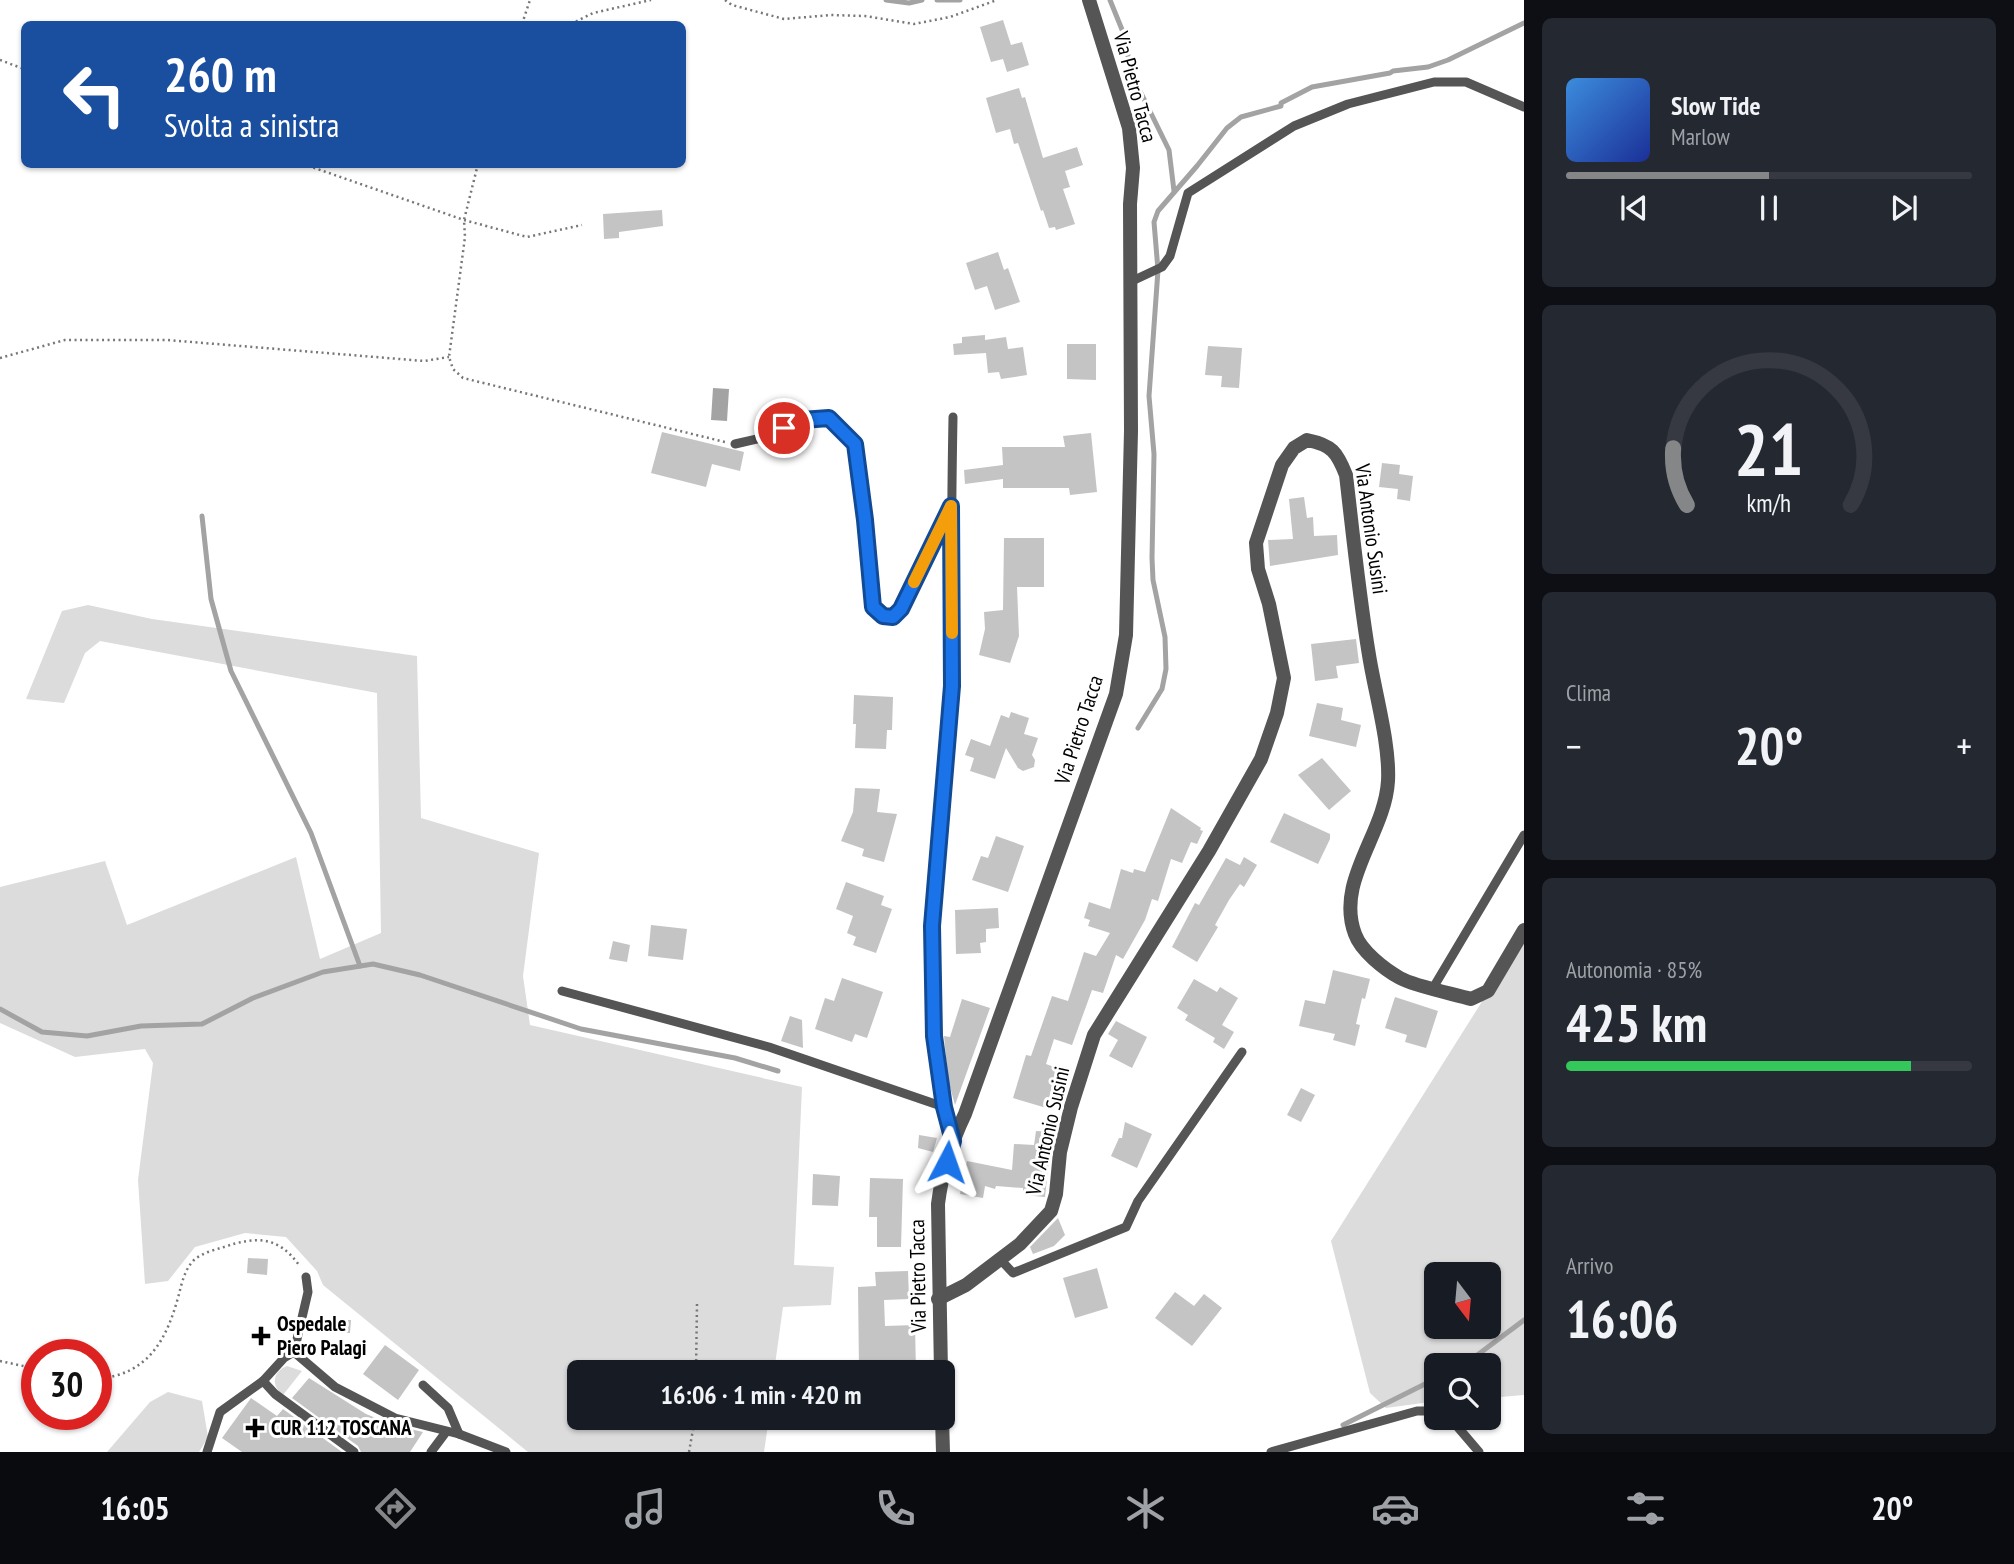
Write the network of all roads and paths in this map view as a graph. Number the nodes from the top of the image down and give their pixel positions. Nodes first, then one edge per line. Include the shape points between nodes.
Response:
1 (530, 0) edge
2 (651, 0) edge
3 (724, 0) edge
4 (997, 0) edge
5 (1089, 0) edge
6 (523, 21) edge
7 (577, 21) edge
8 (0, 60) edge
9 (21, 68) edge
10 (1524, 107) edge
11 (314, 168) edge
12 (477, 168) edge
13 (464, 220) junction
14 (582, 225) dead end
15 (1130, 282) junction
16 (449, 357) junction
17 (0, 358) edge
18 (953, 417) dead end
19 (735, 444) joint
20 (951, 506) junction
21 (1524, 835) edge
22 (1524, 930) edge
23 (1433, 988) junction
24 (562, 991) dead end
25 (1242, 1052) dead end
26 (944, 1107) junction
27 (953, 1141) junction
28 (999, 1258) junction
29 (306, 1277) joint
30 (938, 1299) junction
31 (697, 1304) dead end
32 (294, 1352) junction
33 (696, 1360) edge
34 (941, 1360) edge
35 (0, 1361) edge
36 (21, 1366) edge
37 (112, 1375) edge
38 (263, 1381) junction
39 (423, 1385) dead end
40 (1424, 1410) edge
41 (693, 1430) edge
42 (942, 1430) edge
43 (1460, 1430) edge
44 (446, 1432) junction
45 (459, 1434) junction
46 (207, 1452) edge
47 (354, 1452) edge
48 (431, 1452) edge
49 (506, 1452) edge
50 (689, 1452) edge
51 (943, 1452) edge
52 (1271, 1452) edge
53 (1479, 1452) edge

1 - 6 path
2 - 7 path
3 - 4 path via 784,19 865,16 914,24
5 - 15 street, Via Pietro Tacca via 1129,128 1133,168
8 - 9 path
10 - 15 lane via 1466,82 1434,82 1348,104 1294,126 1188,193 1170,256 1162,267
11 - 13 path
12 - 13 path
13 - 14 path via 527,237
13 - 16 path
15 - 27 street, Via Pietro Tacca via 1126,635 1116,694
16 - 17 path via 424,361 167,340 65,340
16 - 19 path via 463,378
18 - 20 lane
19 - 20 lane via 766,437 802,420 829,418 855,444 873,607 883,616 893,617 901,609
20 - 26 lane via 952,686 932,926 934,1036
21 - 23 lane
22 - 23 street, Via Antonio Susini via 1488,991 1471,999
23 - 28 street, Via Antonio Susini via 1401,979 1369,954 1355,936 1348,910 1356,874 1382,816 1388,781 1346,475 1338,455 1323,443 1307,440 1294,448 1282,465 1256,543 1284,678 1261,759 1094,1035 1065,1130 1051,1212
24 - 26 lane via 769,1047
25 - 28 lane via 1138,1201 1126,1227 1013,1273
26 - 27 lane
27 - 30 street, Via Pietro Tacca via 938,1204
28 - 30 street, Via Antonio Susini via 966,1286
29 - 32 lane
29 - 37 path via 284,1247 271,1242 251,1240 209,1251 194,1260 184,1274 155,1352
30 - 34 street, Via Pietro Tacca
31 - 33 path
32 - 38 lane
32 - 44 lane via 335,1387 395,1418
35 - 36 path
38 - 46 lane via 220,1412
38 - 47 lane
39 - 45 lane via 448,1408
40 - 52 lane
41 - 50 path
42 - 51 street
43 - 53 lane
44 - 45 lane
44 - 48 lane
45 - 49 lane

